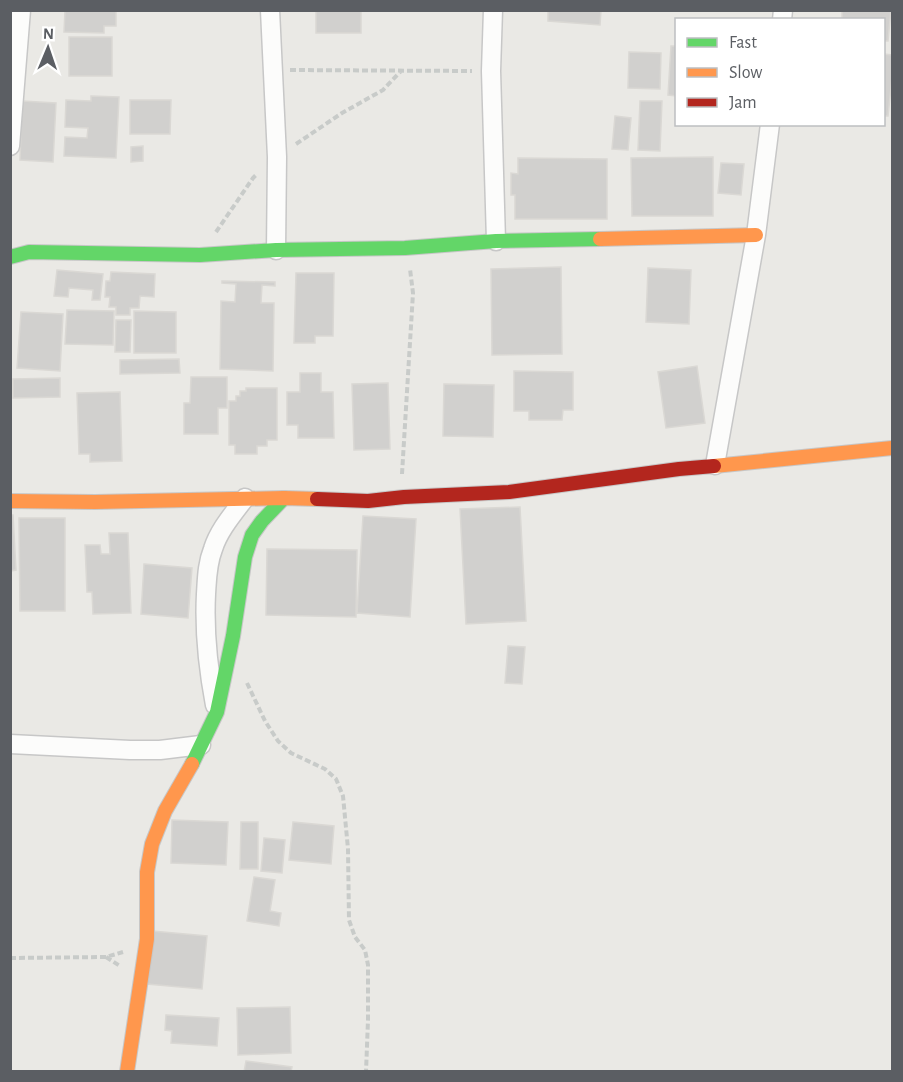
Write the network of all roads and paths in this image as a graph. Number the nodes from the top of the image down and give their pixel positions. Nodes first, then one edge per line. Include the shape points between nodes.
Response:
1 (21, 10) edge
2 (270, 10) edge
3 (493, 10) edge
4 (272, 70) junction
5 (400, 71) junction
6 (491, 71) junction
7 (770, 126) edge
8 (10, 146) edge
9 (277, 158) junction
10 (756, 235) junction
11 (496, 240) junction
12 (405, 248) junction
13 (276, 250) junction
14 (200, 255) junction
15 (10, 257) edge
16 (892, 448) edge
17 (714, 465) junction
18 (404, 497) junction
19 (244, 498) junction
20 (284, 498) junction
21 (10, 501) edge
22 (244, 678) dead end
23 (217, 712) junction
24 (10, 744) edge
25 (201, 745) junction
26 (147, 939) junction
27 (10, 958) edge
28 (127, 1071) edge
29 (366, 1071) edge

1 - 8 street
2 - 4 street
3 - 6 street
4 - 5 path
4 - 9 street
5 - 6 path
5 - 9 path via 383,90 342,112
6 - 11 street
7 - 10 street
9 - 13 street
9 - 14 path via 253,178
10 - 11 street
10 - 17 street
11 - 12 street
12 - 13 street
12 - 18 path via 413,293 402,471
13 - 14 street
14 - 15 street via 29,252
16 - 17 street
17 - 18 street via 509,492
18 - 20 street via 368,501
19 - 20 street
19 - 21 street
19 - 23 street via 224,525 207,571 207,656
20 - 23 street via 252,535 245,557
22 - 29 path via 278,741 291,753 325,769 336,779 343,796 349,920 365,950 368,965
23 - 25 street
24 - 25 street via 130,750
25 - 26 street via 152,844 147,872
26 - 27 path via 106,957
26 - 28 street

